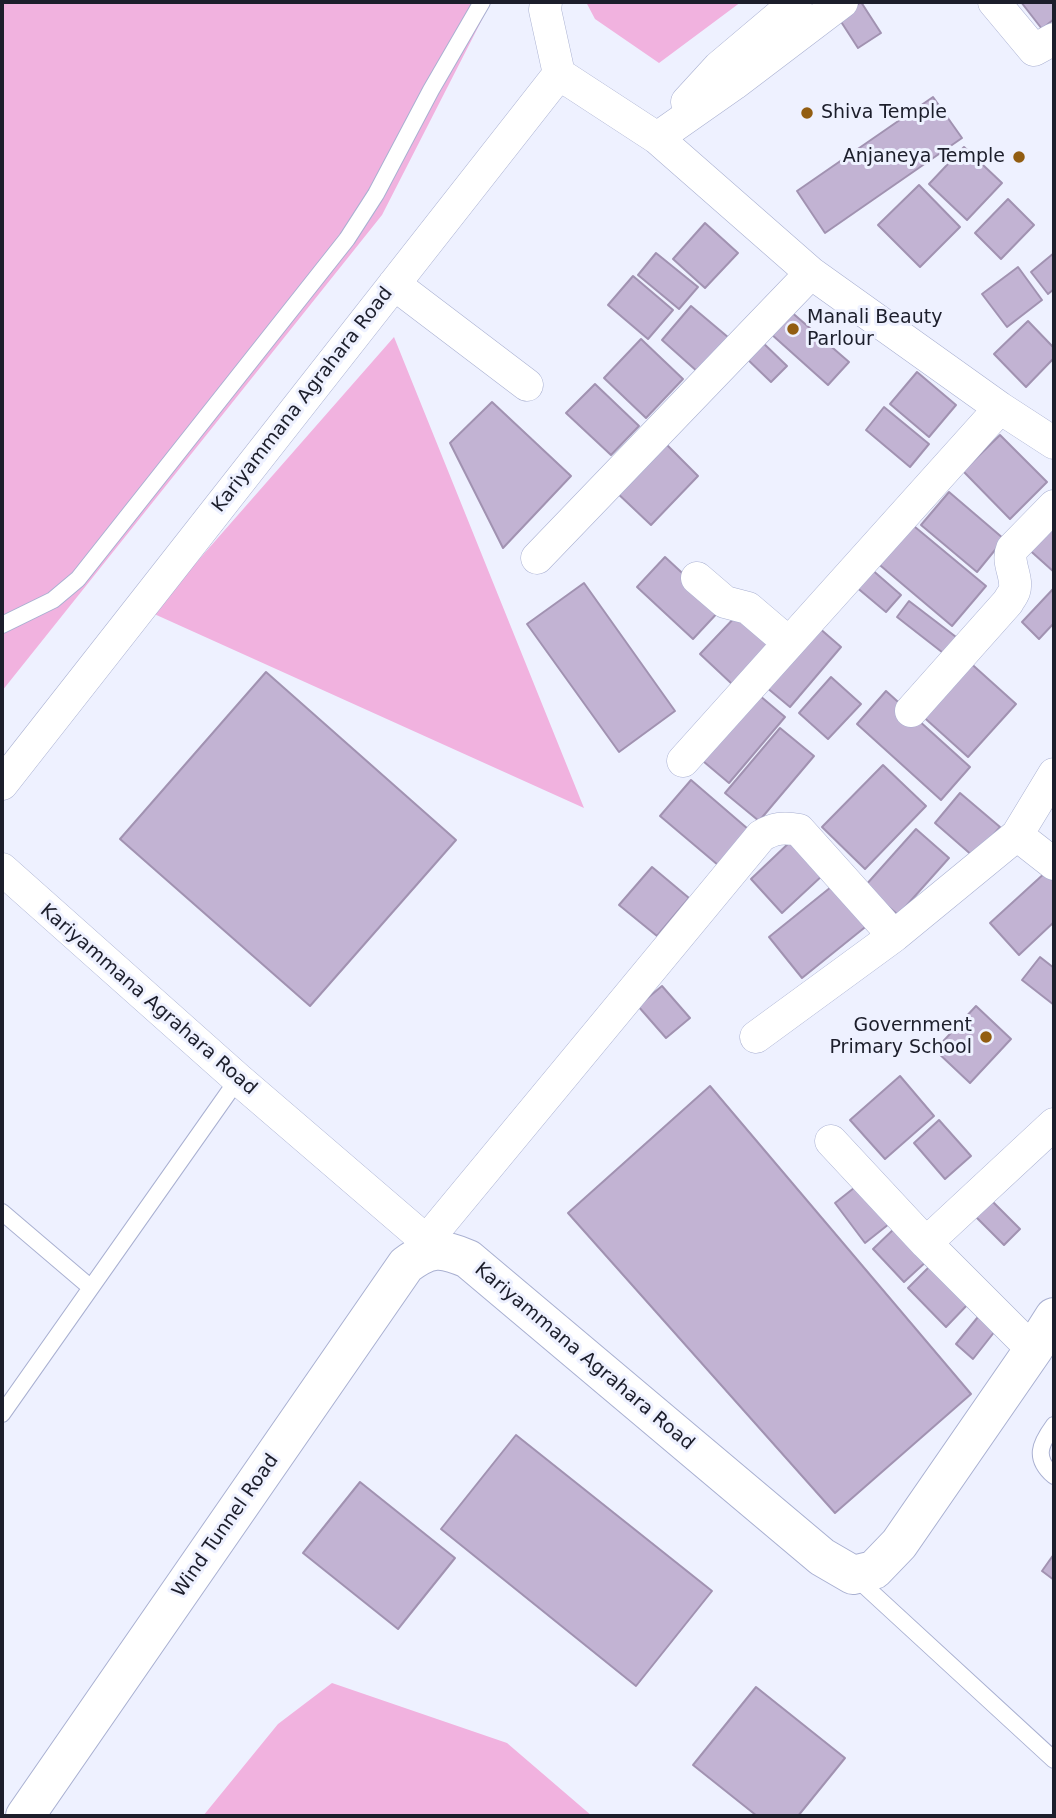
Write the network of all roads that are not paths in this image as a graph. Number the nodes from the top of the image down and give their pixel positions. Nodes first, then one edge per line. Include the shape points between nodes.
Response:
1 (482, 2) edge
2 (546, 2) edge
3 (796, 2) edge
4 (842, 2) edge
5 (994, 2) edge
6 (1054, 38) edge
7 (559, 74) junction
8 (657, 138) junction
9 (811, 273) junction
10 (394, 284) junction
11 (527, 386) dead end
12 (1000, 408) junction
13 (1054, 443) edge
14 (1054, 506) edge
15 (537, 558) dead end
16 (697, 578) dead end
17 (2, 625) edge
18 (789, 643) junction
19 (911, 711) dead end
20 (683, 761) dead end
21 (1054, 774) edge
22 (2, 784) edge
23 (1017, 835) junction
24 (1054, 864) edge
25 (2, 869) edge
26 (894, 936) junction
27 (756, 1037) dead end
28 (238, 1080) junction
29 (1054, 1124) edge
30 (831, 1141) dead end
31 (2, 1212) edge
32 (926, 1242) junction
33 (432, 1245) junction
34 (90, 1287) junction
35 (1054, 1317) edge
36 (1033, 1350) junction
37 (2, 1414) edge
38 (1054, 1425) edge
39 (1054, 1476) edge
40 (853, 1575) junction
41 (1054, 1760) edge
42 (25, 1816) edge

1 - 17 lane via 347,239 78,579 53,600
2 - 7 street
3 - 8 street via 719,67
4 - 8 street
5 - 6 street via 1034,50
7 - 8 street
7 - 10 street, Kariyammana Agrahara Road
8 - 9 street
9 - 12 street
9 - 15 street
10 - 11 street
10 - 22 street, Kariyammana Agrahara Road
12 - 13 street
12 - 18 street
14 - 19 street via 1012,549 1015,585 1008,602
16 - 18 street via 725,602 748,608
18 - 20 street
21 - 23 street
23 - 24 street
23 - 26 street
25 - 28 street, Kariyammana Agrahara Road
26 - 27 street
26 - 33 street via 799,830 786,827 761,836
28 - 33 street, Kariyammana Agrahara Road
28 - 34 lane
29 - 32 street
30 - 32 street
31 - 34 lane
32 - 36 street
33 - 40 street, Kariyammana Agrahara Road via 468,1259 822,1557
33 - 42 street, Wind Tunnel Road via 406,1265
34 - 37 lane
35 - 36 street
36 - 40 street via 899,1544 874,1570
38 - 39 lane via 1040,1453
40 - 41 lane

